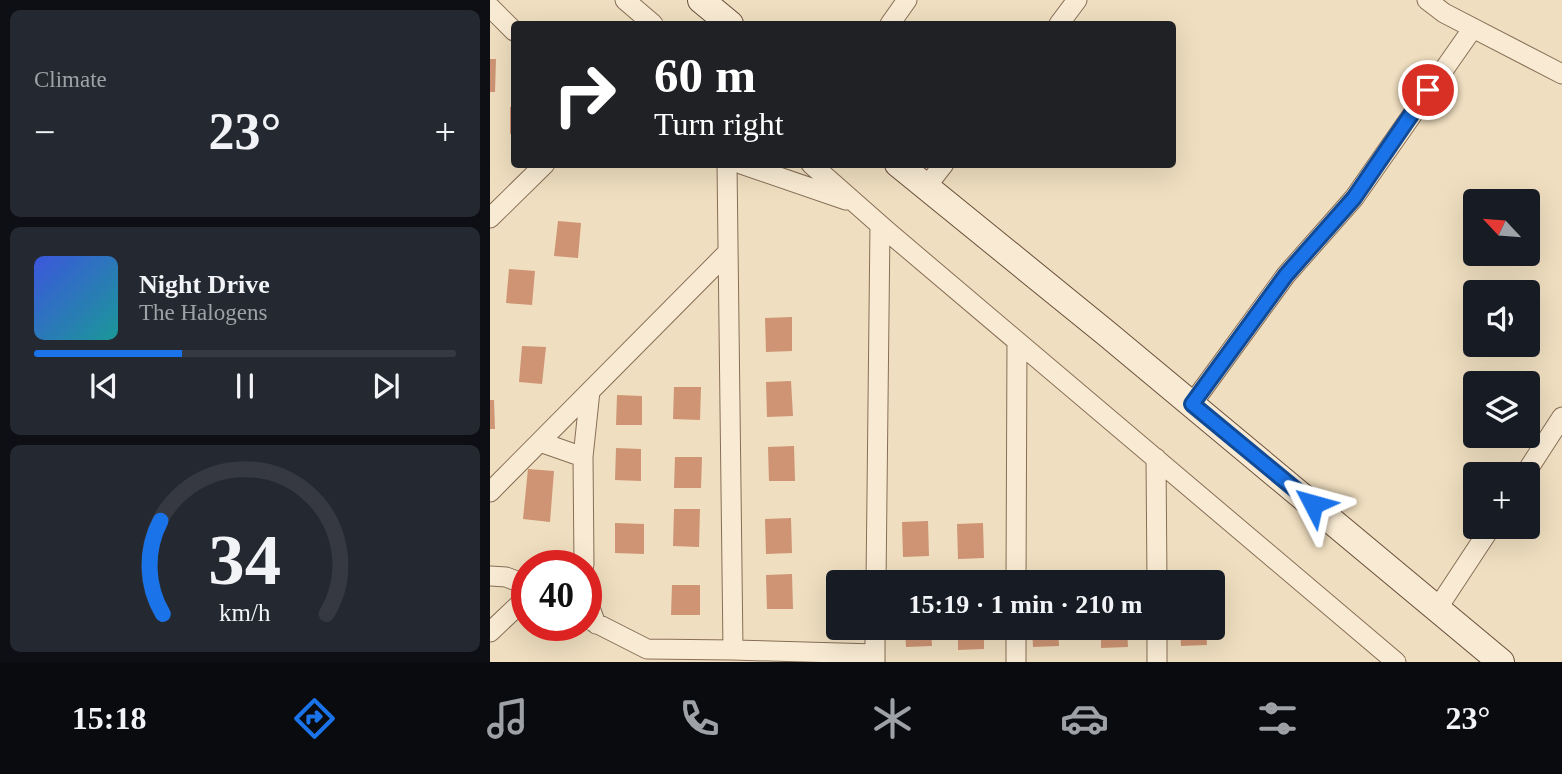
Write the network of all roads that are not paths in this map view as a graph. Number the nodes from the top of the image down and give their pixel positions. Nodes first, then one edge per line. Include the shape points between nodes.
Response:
1 (625, 0) edge
2 (701, 0) edge
3 (907, 0) edge
4 (1077, 0) edge
5 (1427, 0) edge
6 (490, 7) edge
7 (650, 21) edge
8 (726, 21) edge
9 (892, 21) edge
10 (1061, 21) edge
11 (511, 28) edge
12 (1473, 28) junction
13 (1562, 75) edge
14 (541, 168) edge
15 (727, 168) edge
16 (753, 168) edge
17 (816, 168) edge
18 (903, 168) edge
19 (941, 168) edge
20 (926, 187) junction
21 (855, 203) junction
22 (490, 218) edge
23 (880, 225) junction
24 (728, 252) junction
25 (1017, 341) junction
26 (590, 391) junction
27 (1192, 404) junction
28 (1562, 417) edge
29 (540, 442) junction
30 (583, 457) junction
31 (1156, 458) junction
32 (1533, 462) edge
33 (490, 492) edge
34 (1482, 539) edge
35 (584, 550) edge
36 (876, 570) edge
37 (1016, 570) edge
38 (1157, 570) edge
39 (490, 576) edge
40 (511, 579) edge
41 (1437, 609) junction
42 (511, 612) edge
43 (602, 626) edge
44 (490, 632) edge
45 (875, 640) edge
46 (1016, 640) edge
47 (1157, 640) edge
48 (733, 650) junction
49 (875, 658) edge
50 (1016, 662) edge
51 (1157, 662) edge
52 (1396, 662) edge
53 (1501, 662) edge

1 - 7 street
2 - 8 street
3 - 9 street
4 - 10 street
5 - 12 street
6 - 11 street
12 - 13 street
12 - 27 street via 1354,198 1286,275
14 - 22 street
15 - 24 street
16 - 21 street
17 - 21 street
18 - 20 street
19 - 20 street
20 - 27 street
21 - 23 street
23 - 25 street
23 - 36 street
24 - 26 street
24 - 48 street
25 - 31 street
25 - 37 street
26 - 29 street
26 - 30 street
27 - 41 street
28 - 32 street
29 - 30 street
29 - 33 street
30 - 35 street
31 - 38 street
31 - 52 street
34 - 41 street
39 - 40 street
41 - 53 street
42 - 44 street
43 - 48 street via 647,649
45 - 49 street
46 - 50 street
47 - 51 street
48 - 49 street

